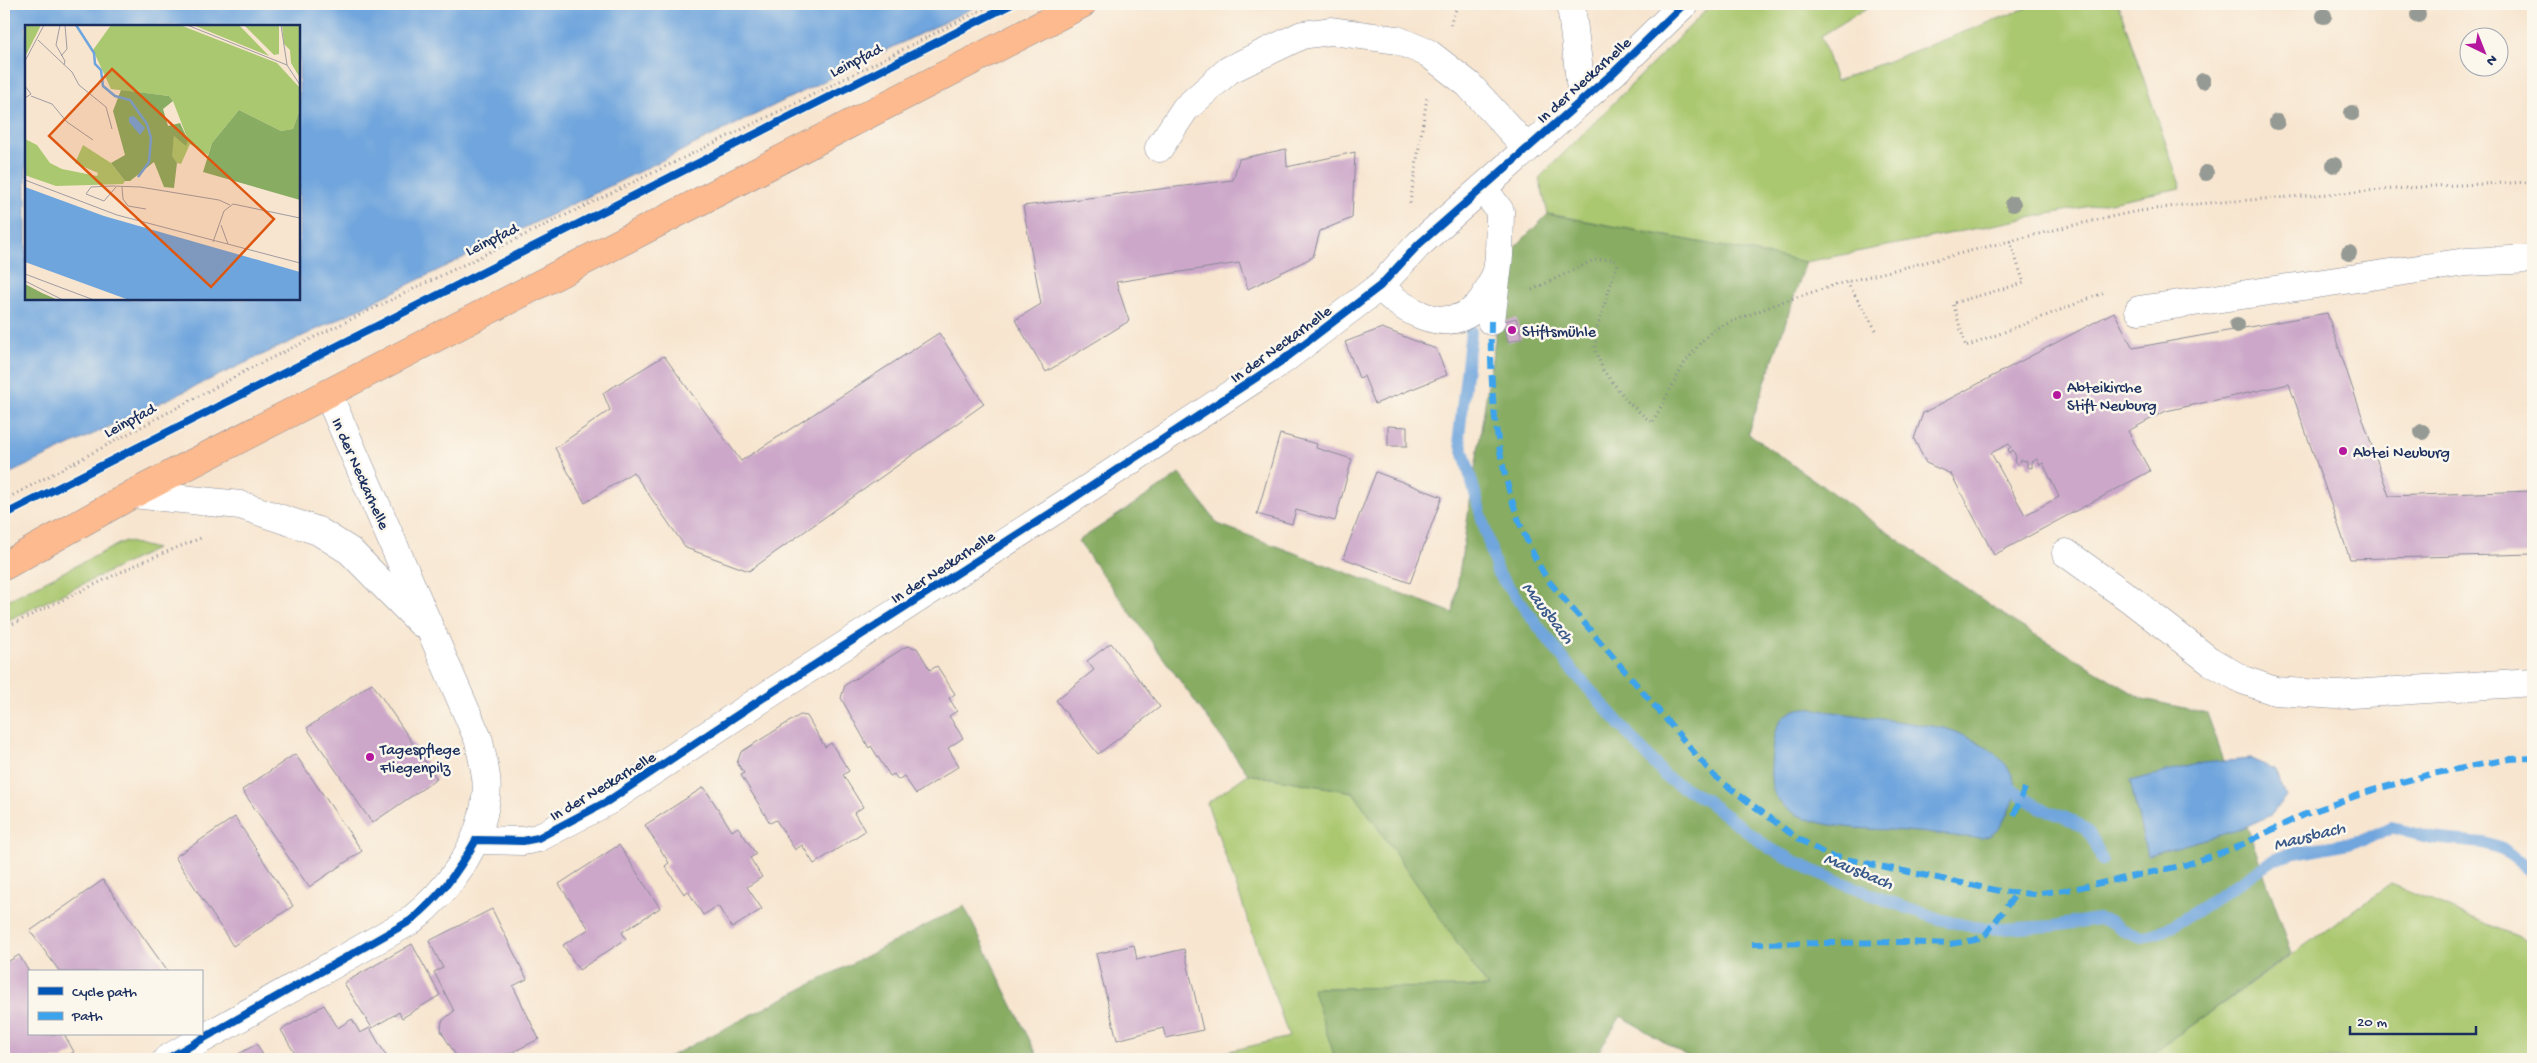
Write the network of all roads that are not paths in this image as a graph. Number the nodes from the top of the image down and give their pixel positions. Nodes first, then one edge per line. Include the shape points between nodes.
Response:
1 (1082, 4) edge
2 (1571, 4) edge
3 (1684, 4) edge
4 (1582, 98) junction
5 (1159, 148) dead end
6 (1526, 148) junction
7 (1483, 188) junction
8 (2533, 259) edge
9 (1497, 272) junction
10 (1380, 286) junction
11 (2140, 310) road end
12 (1492, 313) road end
13 (328, 394) junction
14 (133, 494) junction
15 (2066, 553) dead end
16 (4, 566) edge
17 (433, 636) junction
18 (2533, 682) edge
19 (476, 840) junction
20 (167, 1059) edge

1 - 13 main road
2 - 4 street, In der Neckarhelle
3 - 4 street, In der Neckarhelle via 1613,73
4 - 6 street, In der Neckarhelle
5 - 6 street via 1185,110 1229,70 1302,35 1331,31 1412,45 1437,58 1468,84
6 - 7 street, In der Neckarhelle
7 - 9 street via 1500,211
7 - 10 street, In der Neckarhelle via 1419,244
8 - 11 street via 2466,262
9 - 10 street via 1482,302 1462,317 1450,320 1433,319 1401,306
9 - 12 street
10 - 19 street, In der Neckarhelle via 1240,390 608,801 538,838 523,841
13 - 14 main road
13 - 17 street, In der Neckarhelle
14 - 16 main road
14 - 17 street, In der Neckarhelle via 240,505 318,531 350,551
15 - 18 street via 2210,661 2243,680 2275,690 2336,695
17 - 19 street, In der Neckarhelle via 479,741 486,797
19 - 20 street, In der Neckarhelle via 458,871 433,903 410,921

